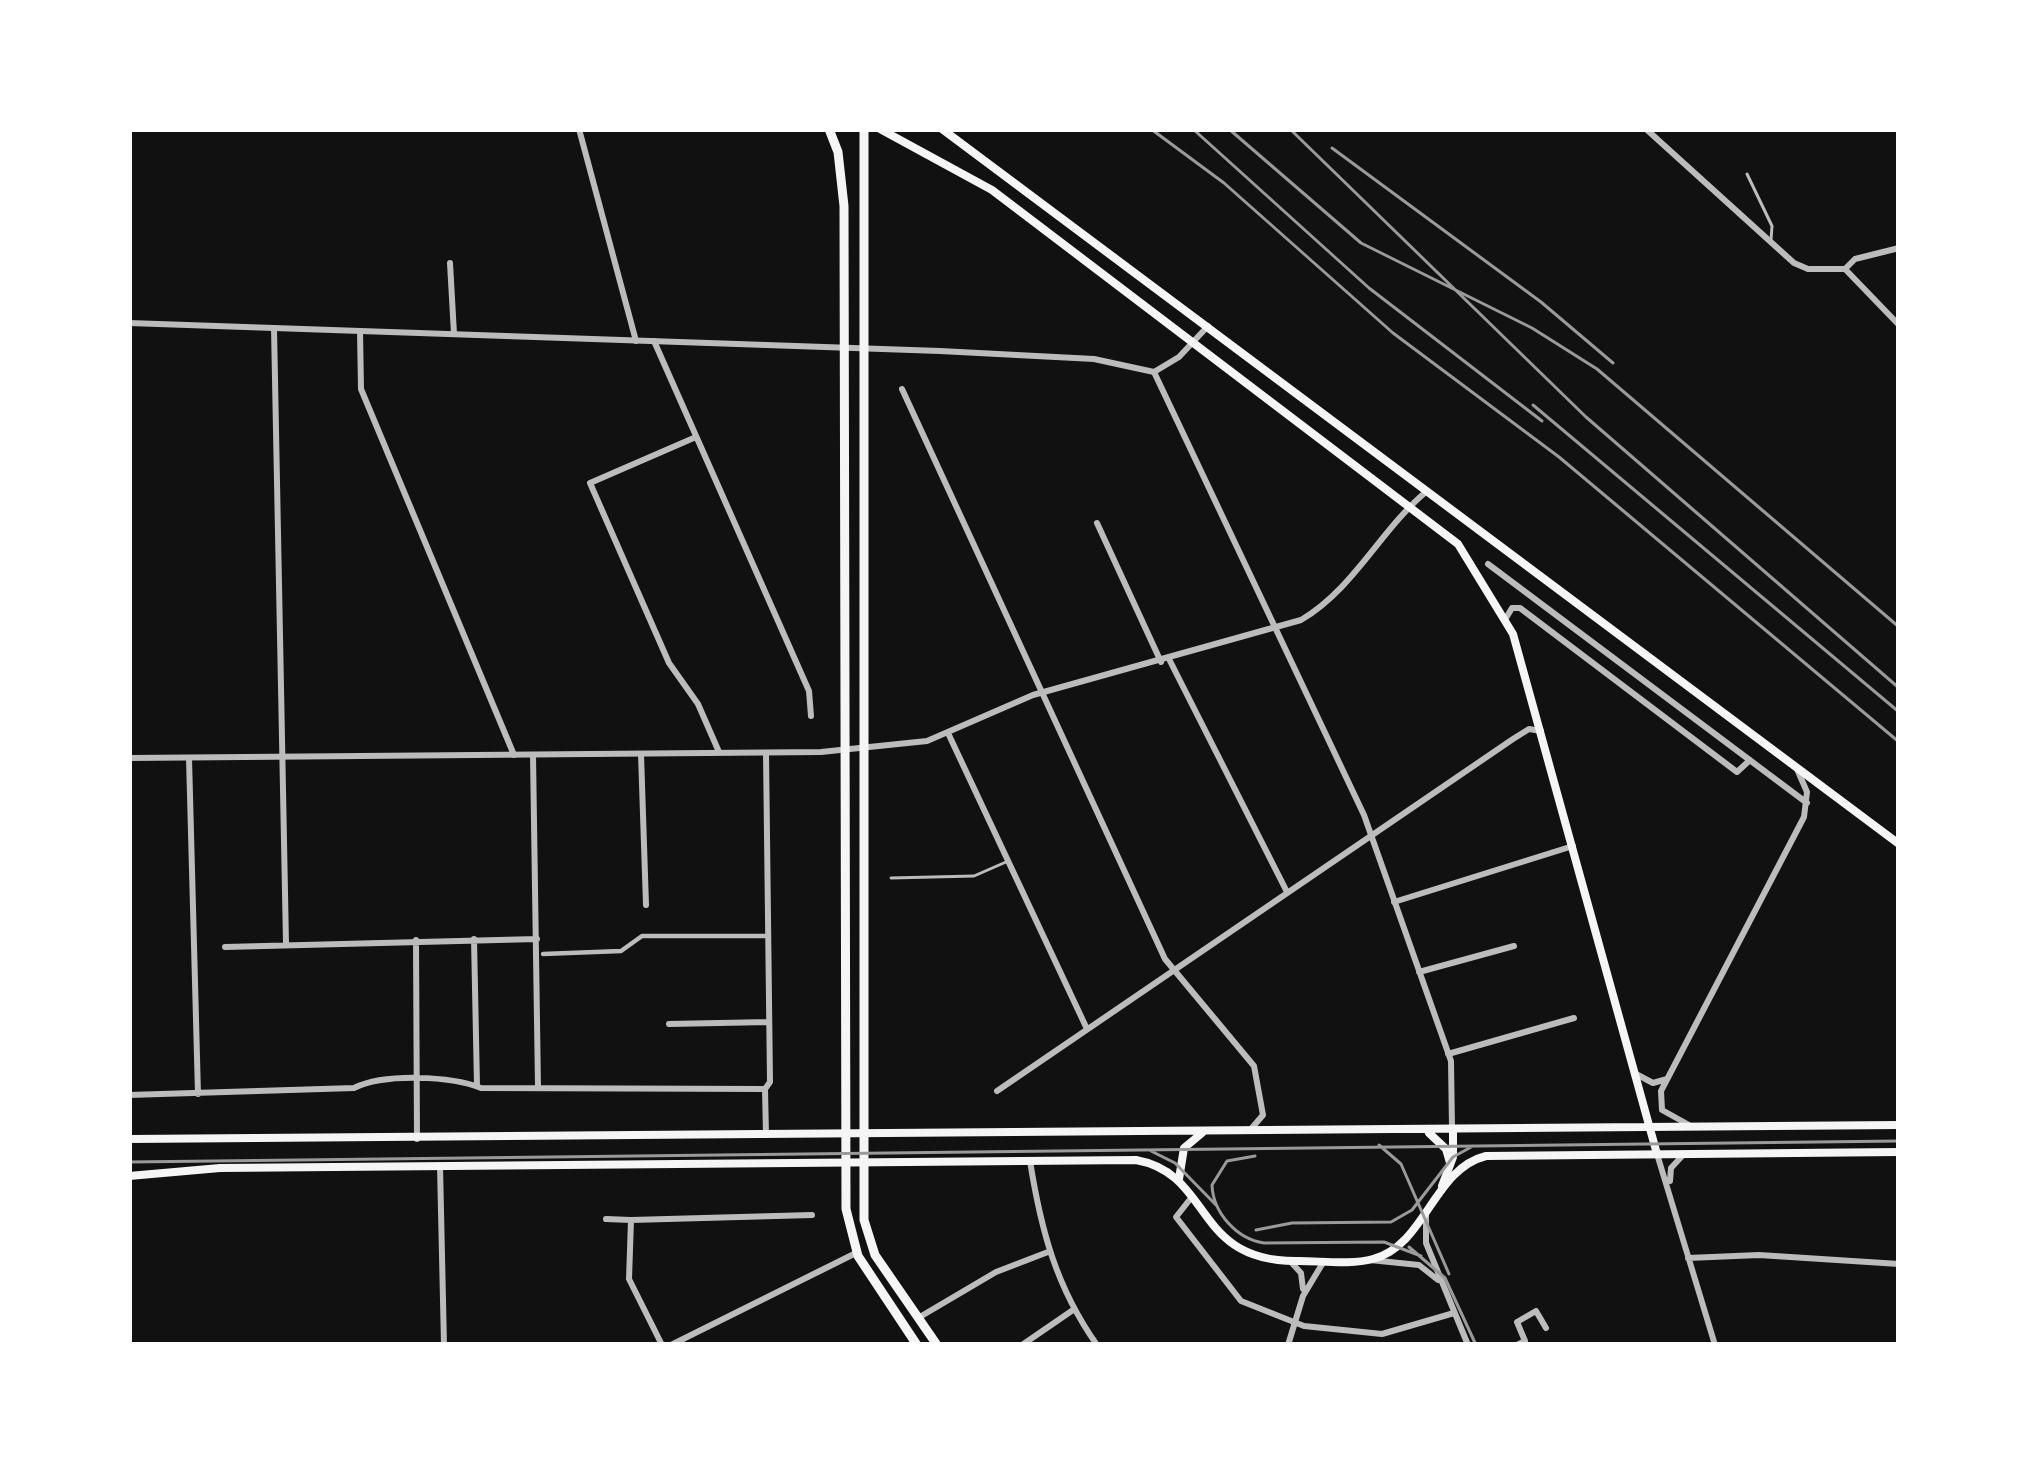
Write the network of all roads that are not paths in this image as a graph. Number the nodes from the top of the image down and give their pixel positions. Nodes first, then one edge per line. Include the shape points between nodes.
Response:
1 (579, 129) edge
2 (829, 129) edge
3 (864, 129) edge
4 (880, 129) edge
5 (907, 129) edge
6 (942, 129) edge
7 (1646, 129) edge
8 (903, 140) junction
9 (1747, 174) dead end
10 (1771, 241) junction
11 (1899, 248) edge
12 (450, 263) dead end
13 (1845, 269) junction
14 (129, 323) edge
15 (1899, 325) edge
16 (1208, 326) junction
17 (274, 328) junction
18 (361, 331) junction
19 (454, 334) junction
20 (636, 340) junction
21 (654, 341) junction
22 (1195, 343) junction
23 (842, 348) junction
24 (864, 348) junction
25 (1154, 372) junction
26 (902, 388) dead end
27 (696, 437) junction
28 (1427, 491) junction
29 (1410, 505) junction
30 (1097, 523) dead end
31 (1488, 564) dead end
32 (1506, 618) junction
33 (1279, 629) junction
34 (1165, 660) junction
35 (1045, 692) junction
36 (812, 716) dead end
37 (1541, 731) junction
38 (948, 733) junction
39 (865, 751) junction
40 (766, 752) junction
41 (847, 752) junction
42 (720, 753) junction
43 (533, 754) junction
44 (641, 754) junction
45 (514, 755) junction
46 (281, 757) junction
47 (129, 758) edge
48 (189, 758) junction
49 (1750, 760) junction
50 (1797, 769) junction
51 (1807, 802) junction
52 (1371, 836) junction
53 (1899, 844) edge
54 (1573, 846) junction
55 (1008, 861) junction
56 (891, 878) dead end
57 (1287, 893) junction
58 (1394, 902) junction
59 (646, 905) dead end
60 (769, 936) junction
61 (474, 939) junction
62 (537, 939) junction
63 (416, 940) junction
64 (286, 943) junction
65 (1514, 946) dead end
66 (194, 947) junction
67 (205, 947) dead end
68 (225, 947) dead end
69 (543, 953) dead end
70 (1173, 971) junction
71 (1420, 972) junction
72 (1574, 1018) dead end
73 (770, 1022) junction
74 (669, 1024) dead end
75 (1087, 1029) junction
76 (1448, 1054) junction
77 (1634, 1071) junction
78 (1666, 1079) junction
79 (416, 1081) junction
80 (477, 1087) junction
81 (538, 1087) junction
82 (765, 1089) junction
83 (997, 1091) dead end
84 (198, 1094) junction
85 (129, 1095) edge
86 (1689, 1125) junction
87 (1899, 1125) edge
88 (1646, 1128) junction
89 (1421, 1130) junction
90 (1453, 1130) junction
91 (1246, 1131) junction
92 (1204, 1132) junction
93 (846, 1133) junction
94 (865, 1133) junction
95 (766, 1135) junction
96 (129, 1139) edge
97 (417, 1139) junction
98 (1899, 1152) edge
99 (1657, 1154) junction
100 (1684, 1154) junction
101 (1030, 1160) junction
102 (846, 1165) junction
103 (864, 1165) junction
104 (440, 1166) junction
105 (1448, 1170) junction
106 (129, 1176) edge
107 (1179, 1182) junction
108 (1671, 1191) junction
109 (1439, 1195) junction
110 (1191, 1198) junction
111 (1427, 1211) junction
112 (812, 1215) dead end
113 (606, 1219) dead end
114 (632, 1220) junction
115 (1048, 1252) junction
116 (856, 1253) junction
117 (1688, 1258) junction
118 (1370, 1260) junction
119 (1324, 1261) junction
120 (1290, 1262) junction
121 (1899, 1264) edge
122 (1441, 1283) junction
123 (1303, 1296) junction
124 (1073, 1310) junction
125 (1454, 1313) junction
126 (917, 1318) junction
127 (1295, 1322) junction
128 (1546, 1328) dead end
129 (444, 1345) edge
130 (662, 1345) edge
131 (671, 1345) edge
132 (917, 1345) edge
133 (937, 1345) edge
134 (1022, 1345) edge
135 (1097, 1345) edge
136 (1288, 1345) edge
137 (1468, 1345) edge
138 (1517, 1345) edge
139 (1714, 1345) edge

1 - 20 street
2 - 23 main road via 843,187
3 - 24 main road
4 - 8 main road
5 - 8 main road
6 - 16 main road
7 - 10 street
8 - 22 main road via 980,182
9 - 10 lane
10 - 13 street via 1808,269
11 - 13 street
12 - 19 street
13 - 15 street
14 - 17 street
16 - 22 street
16 - 28 main road
17 - 18 street
17 - 46 street
18 - 19 street
18 - 45 street via 361,389
19 - 20 street
20 - 21 street
21 - 23 street
21 - 27 street
22 - 25 street
22 - 29 main road
23 - 24 street
23 - 41 main road
24 - 25 street via 1094,358
24 - 39 main road
25 - 33 street
26 - 35 street
27 - 36 street via 809,691
27 - 42 street via 590,483 669,664
28 - 29 street
28 - 50 main road
29 - 32 main road via 1454,539
29 - 33 street via 1327,602
30 - 34 street
31 - 49 street
32 - 37 main road
32 - 49 street via 1520,608 1737,772
33 - 34 street
33 - 52 street
34 - 35 street
34 - 57 street
35 - 38 street
35 - 70 street
37 - 52 street via 1513,739
37 - 54 main road
38 - 39 street
38 - 55 street
39 - 41 street
39 - 94 main road
40 - 41 street
40 - 42 street
40 - 60 street
41 - 93 main road
42 - 44 street
43 - 44 street
43 - 45 street
43 - 62 street
44 - 59 street
45 - 46 street
46 - 48 street
46 - 64 street
47 - 48 street
48 - 66 street
49 - 51 street
50 - 51 street
50 - 53 main road
51 - 78 street
52 - 57 street
52 - 58 street
54 - 58 street
54 - 77 main road
55 - 56 lane via 974,876
55 - 75 street
57 - 70 street
58 - 71 street
60 - 69 street via 641,936 621,951
60 - 73 street
61 - 62 street
61 - 63 street
61 - 80 street
62 - 81 street
63 - 64 street
63 - 79 street
64 - 68 street
65 - 71 street
66 - 67 street
66 - 84 street
70 - 75 street
70 - 91 street via 1254,1066 1263,1115
71 - 76 street
72 - 76 street
73 - 74 street
73 - 82 street
75 - 83 street
76 - 90 street
77 - 78 street via 1653,1083
77 - 88 main road
78 - 86 street via 1662,1110
79 - 80 street
79 - 84 street
79 - 97 street
80 - 81 street
81 - 82 street
82 - 95 street
84 - 85 street
86 - 87 main road
86 - 88 main road
88 - 90 main road
88 - 99 main road
89 - 90 main road
89 - 91 main road
89 - 105 main road via 1446,1149
90 - 105 main road
91 - 92 main road
92 - 94 main road
92 - 107 main road via 1182,1151
93 - 94 main road
93 - 95 main road
93 - 102 main road
94 - 103 main road
95 - 97 main road
96 - 97 main road
98 - 100 main road
99 - 100 main road
99 - 108 street
99 - 109 main road via 1480,1157
100 - 108 street via 1670,1170
101 - 103 main road
101 - 107 main road via 1141,1160
101 - 115 street
102 - 103 main road
102 - 104 main road
102 - 116 main road
103 - 126 main road via 869,1244
104 - 106 main road
104 - 129 street
105 - 109 main road
107 - 110 main road
108 - 117 street
109 - 111 main road
110 - 120 main road via 1233,1248
110 - 127 street via 1176,1215 1241,1301
111 - 118 main road via 1406,1238
111 - 122 street via 1426,1243
112 - 114 street
113 - 114 street
114 - 130 street via 629,1280
115 - 124 street
115 - 126 street
116 - 131 street
116 - 132 main road
117 - 121 street
117 - 139 street
118 - 119 main road
118 - 122 street via 1419,1265
119 - 120 main road
119 - 123 street
120 - 123 street
122 - 125 street
123 - 127 street
124 - 134 street
124 - 135 street
125 - 127 street via 1382,1334
125 - 137 street
126 - 133 main road
127 - 136 street
128 - 138 street via 1536,1311 1525,1314 1517,1322 1525,1341

